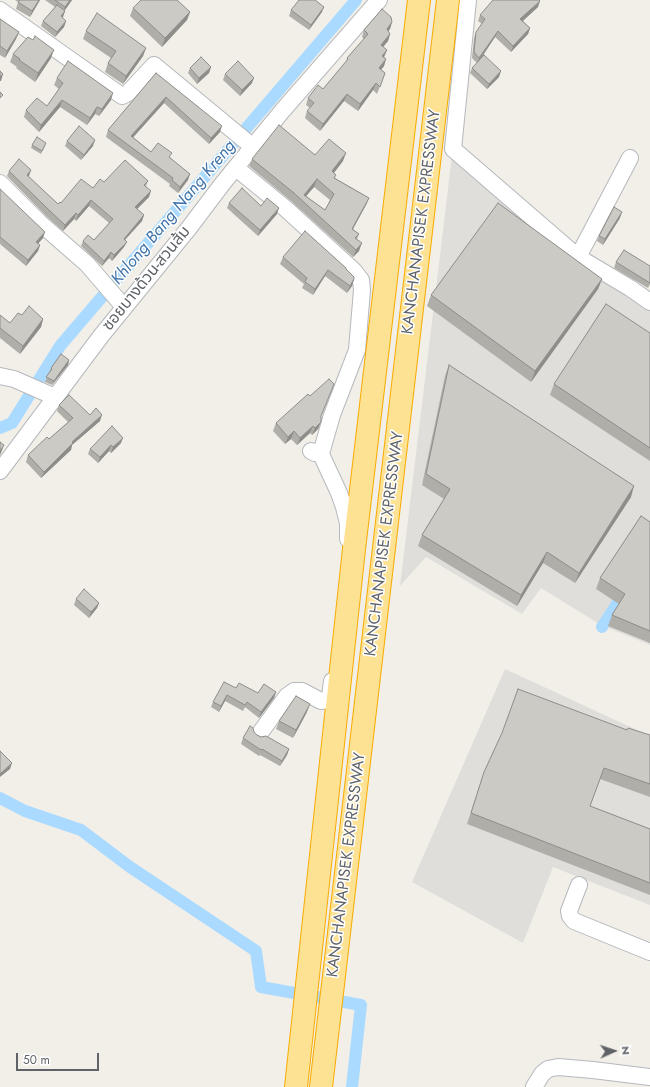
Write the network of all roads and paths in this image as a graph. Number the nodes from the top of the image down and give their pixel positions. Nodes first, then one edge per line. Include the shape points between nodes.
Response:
1 (379, 0) edge
2 (419, 0) edge
3 (448, 0) edge
4 (468, 0) edge
5 (0, 10) edge
6 (243, 138) junction
7 (630, 158) dead end
8 (236, 168) junction
9 (0, 184) edge
10 (578, 257) junction
11 (120, 302) junction
12 (650, 302) edge
13 (0, 376) edge
14 (53, 396) junction
15 (0, 471) edge
16 (260, 733) dead end
17 (579, 885) dead end
18 (650, 952) edge
19 (650, 1077) edge
20 (296, 1087) edge
21 (321, 1087) edge
22 (534, 1087) edge

1 - 6 street, ซอยบางด้วน-สวนส้ม via 283,110
2 - 20 highway, KANCHANAPISEK EXPRESSWAY via 354,549
3 - 21 highway, KANCHANAPISEK EXPRESSWAY
4 - 10 street via 453,149
5 - 6 street via 122,96 128,93 154,64
6 - 8 street, ซอยบางด้วน-สวนส้ม
7 - 10 street
8 - 11 street, ซอยบางด้วน-สวนส้ม via 189,228
8 - 16 street via 285,208 354,271 361,280 362,290 356,350 332,415 324,446 316,452 339,493 348,523 330,696 328,700 321,701 302,691 294,691 287,696
9 - 11 street via 87,264
10 - 12 street
11 - 14 street, ซอยบางด้วน-สวนส้ม via 101,336
13 - 14 street via 14,379
14 - 15 street, ซอยบางด้วน-สวนส้ม
17 - 18 street via 569,911 574,921
19 - 22 street via 558,1067 548,1069 542,1074

